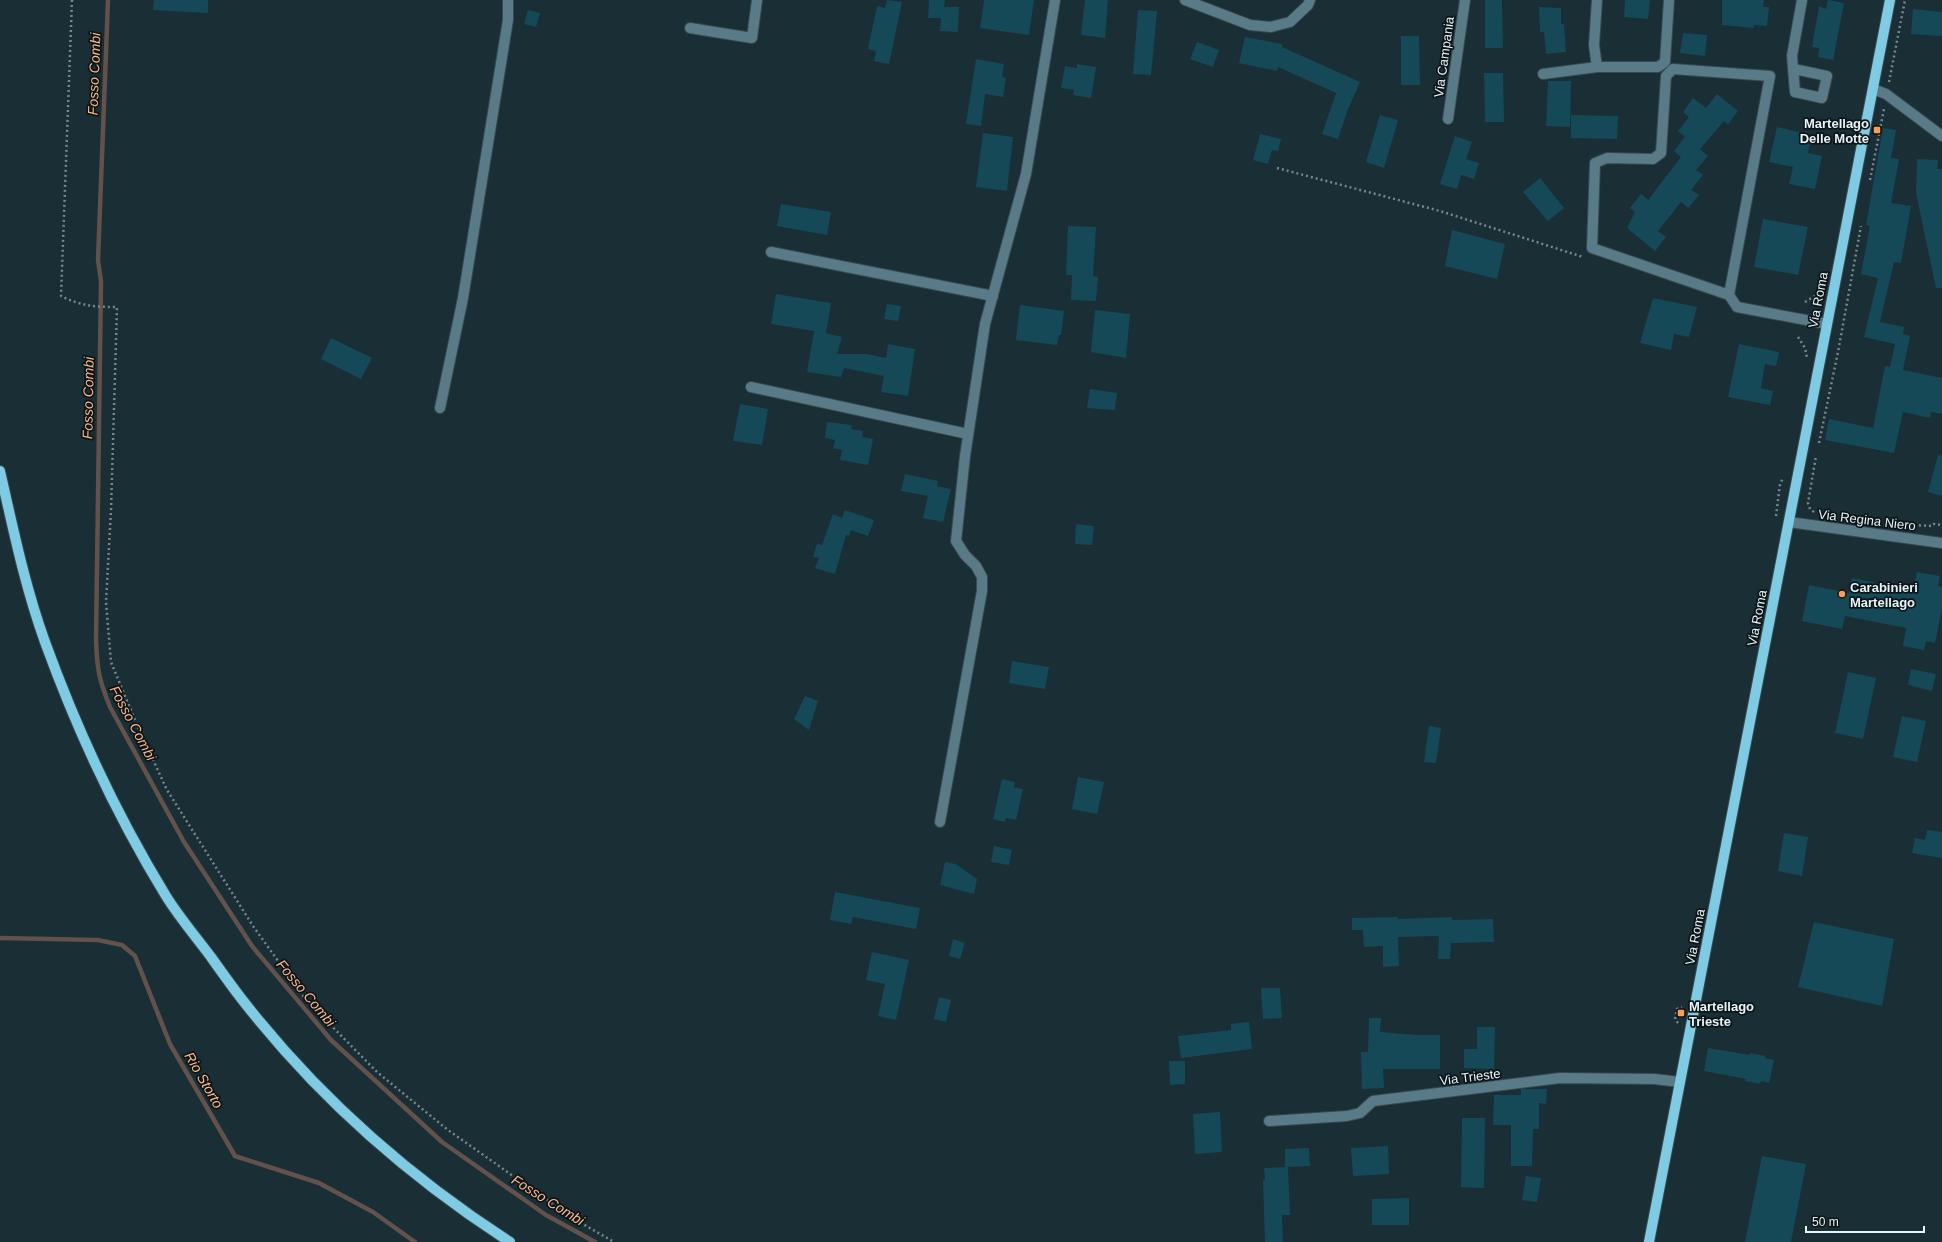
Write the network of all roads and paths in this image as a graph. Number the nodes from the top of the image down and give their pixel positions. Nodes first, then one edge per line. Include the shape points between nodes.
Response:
1 (72, 0) edge
2 (508, 0) edge
3 (754, 0) edge
4 (1055, 0) edge
5 (1184, 0) edge
6 (1310, 0) edge
7 (1465, 0) edge
8 (1597, 0) edge
9 (1669, 0) edge
10 (1802, 0) edge
11 (1890, 0) edge
12 (1905, 0) edge
13 (690, 28) dead end
14 (1597, 67) junction
15 (1794, 69) dead end
16 (1543, 74) dead end
17 (1873, 90) junction
18 (1886, 94) junction
19 (1448, 119) dead end
20 (1942, 136) edge
21 (1277, 168) dead end
22 (1868, 186) dead end
23 (1861, 222) dead end
24 (771, 252) dead end
25 (1590, 259) dead end
26 (1733, 274) junction
27 (1714, 290) junction
28 (1729, 295) junction
29 (992, 296) junction
30 (1827, 324) junction
31 (751, 387) dead end
32 (440, 408) dead end
33 (968, 434) junction
34 (1818, 448) dead end
35 (1816, 454) dead end
36 (0, 471) edge
37 (1817, 514) dead end
38 (1789, 522) junction
39 (1909, 524) dead end
40 (1942, 525) edge
41 (1942, 543) edge
42 (940, 822) dead end
43 (1682, 1007) dead end
44 (1677, 1029) dead end
45 (1680, 1082) junction
46 (1269, 1121) dead end
47 (510, 1242) edge
48 (614, 1242) edge
49 (1649, 1242) edge

1 - 48 path via 61,296 77,304 117,307 106,602 111,662 137,725 167,790 253,926 306,1000 377,1072 448,1130 572,1217
2 - 32 street via 508,20 463,298
3 - 13 street via 752,38
4 - 29 street via 1026,174
5 - 6 street via 1250,25 1271,28 1290,22
7 - 19 street, Via Campania
8 - 14 street via 1594,45
9 - 14 street via 1664,62 1658,67
10 - 15 street via 1792,56
11 - 17 main road, Via Roma
12 - 18 path
14 - 16 street
17 - 18 street
17 - 30 main road, Via Roma
18 - 20 street
18 - 22 path
21 - 25 path via 1440,211
23 - 34 path
24 - 29 street
26 - 27 street via 1723,286
26 - 27 street via 1770,76 1673,69 1666,76 1661,153 1653,159 1607,158 1595,163 1592,248
26 - 28 street
27 - 28 street
28 - 30 street via 1737,307
29 - 33 street via 985,324
30 - 38 main road, Via Roma
31 - 33 street
33 - 42 street via 956,541 982,577 982,591
35 - 37 path via 1808,503 1810,509
36 - 47 main road via 16,541 44,640 114,805 167,897 247,1007 299,1066 355,1122 434,1189
38 - 41 street, Via Regina Niero
38 - 45 main road, Via Roma
39 - 40 path
43 - 44 path via 1677,1009
45 - 46 street, Via Trieste via 1654,1079 1560,1078 1373,1101 1360,1113 1347,1116
45 - 49 main road, Via Roma

